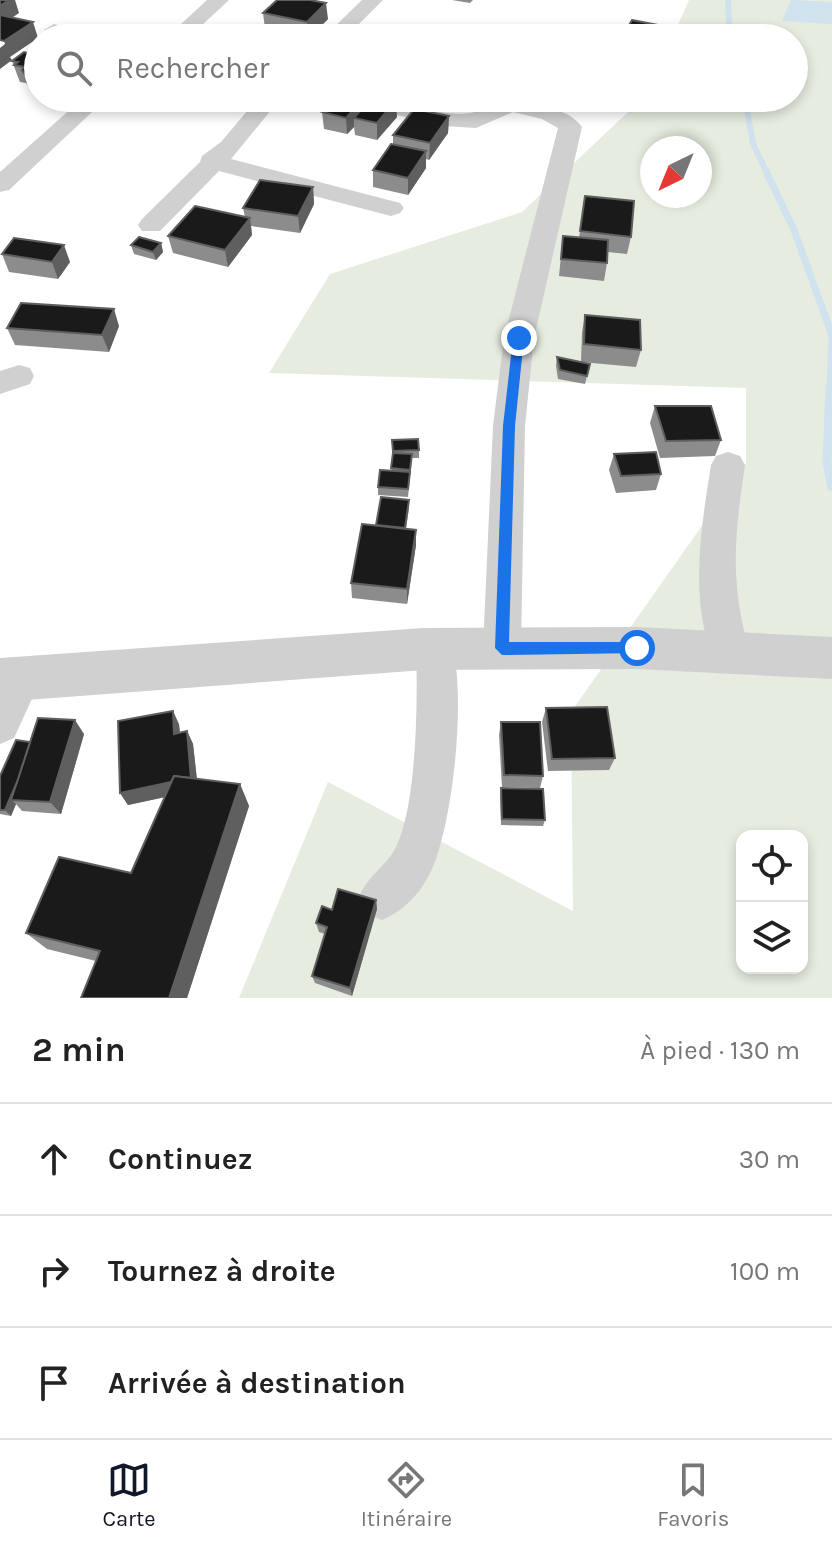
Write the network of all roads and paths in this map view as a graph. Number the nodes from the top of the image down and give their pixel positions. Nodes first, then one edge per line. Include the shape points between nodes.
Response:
1 (219, 0) edge
2 (373, 0) edge
3 (192, 24) edge
4 (348, 24) edge
5 (81, 112) edge
6 (258, 112) edge
7 (424, 112) edge
8 (499, 112) edge
9 (550, 112) edge
10 (211, 161) junction
11 (0, 185) edge
12 (391, 208) dead end
13 (151, 225) dead end
14 (728, 465) dead end
15 (502, 648) junction
16 (435, 649) junction
17 (730, 653) junction
18 (832, 658) edge
19 (10, 680) edge
20 (0, 725) edge
21 (382, 897) dead end

1 - 3 street
2 - 4 street
5 - 11 street
6 - 10 street
7 - 8 street via 474,122
9 - 15 street via 570,127 519,338 509,426
10 - 12 street
10 - 13 street
14 - 17 street via 716,548
15 - 16 street
15 - 17 street
16 - 19 street
16 - 21 street via 438,680 427,809 414,860
17 - 18 street
19 - 20 street

